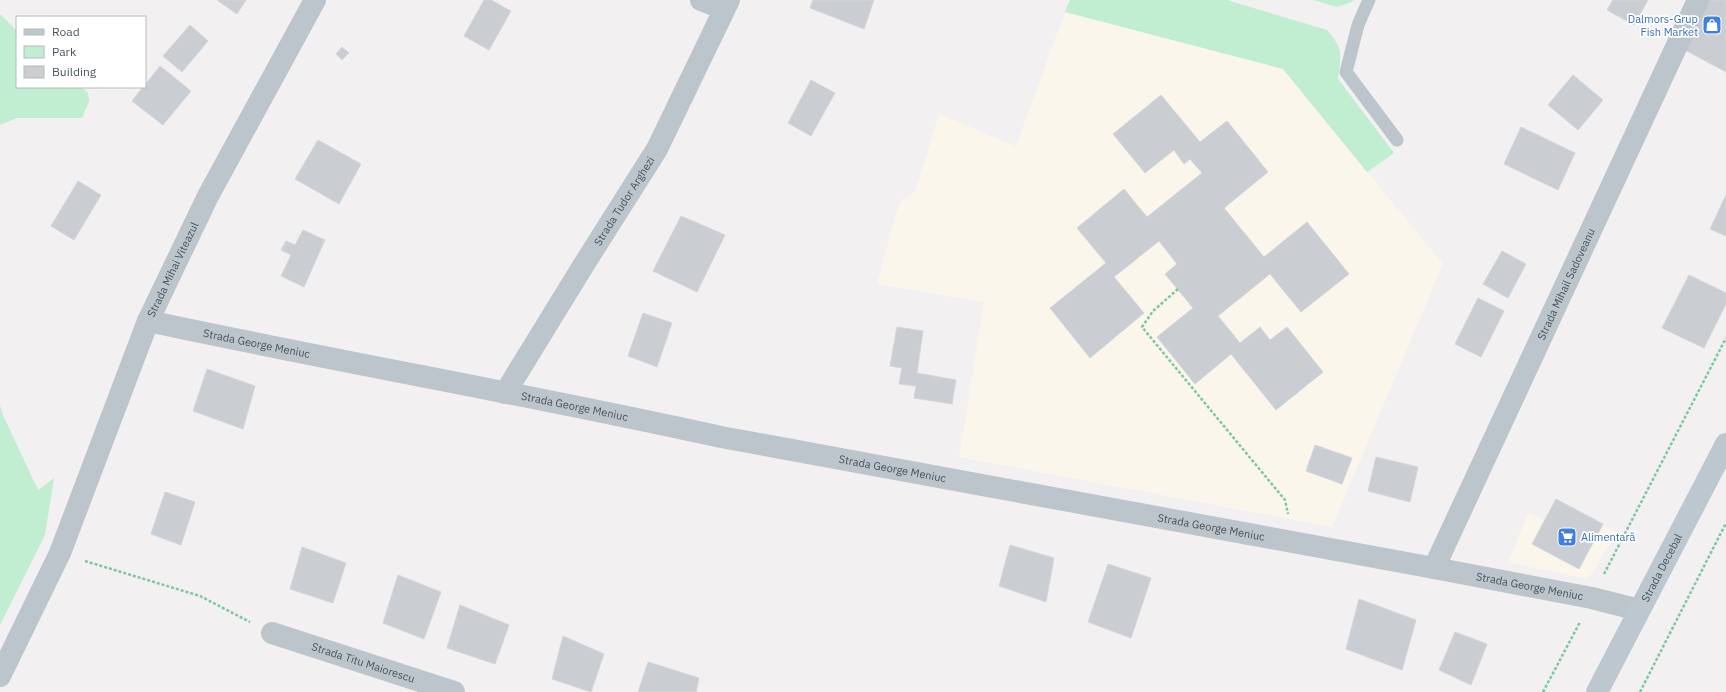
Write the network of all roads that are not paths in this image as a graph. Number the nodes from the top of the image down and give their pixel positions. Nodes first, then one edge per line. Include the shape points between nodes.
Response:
1 (315, 0) edge
2 (701, 0) edge
3 (1369, 0) edge
4 (1698, 0) edge
5 (727, 5) edge
6 (1397, 140) dead end
7 (148, 321) junction
8 (505, 393) junction
9 (1726, 444) edge
10 (1434, 568) junction
11 (1639, 610) junction
12 (272, 633) road end
13 (0, 676) edge
14 (454, 692) edge
15 (1597, 692) edge

1 - 7 street, Strada Mihai Viteazul via 208,196
2 - 5 street
3 - 6 lane via 1358,25 1346,72
4 - 10 street, Strada Mihail Sadoveanu
5 - 8 street, Strada Tudor Arghezi via 657,149
7 - 8 street, Strada George Meniuc
7 - 13 street, Strada Mihai Viteazul via 60,553
8 - 10 street, Strada George Meniuc via 803,453
9 - 11 main road, Strada Decebal
10 - 11 street, Strada George Meniuc via 1592,598
11 - 15 main road, Strada Decebal
12 - 14 street, Strada Titu Maiorescu

